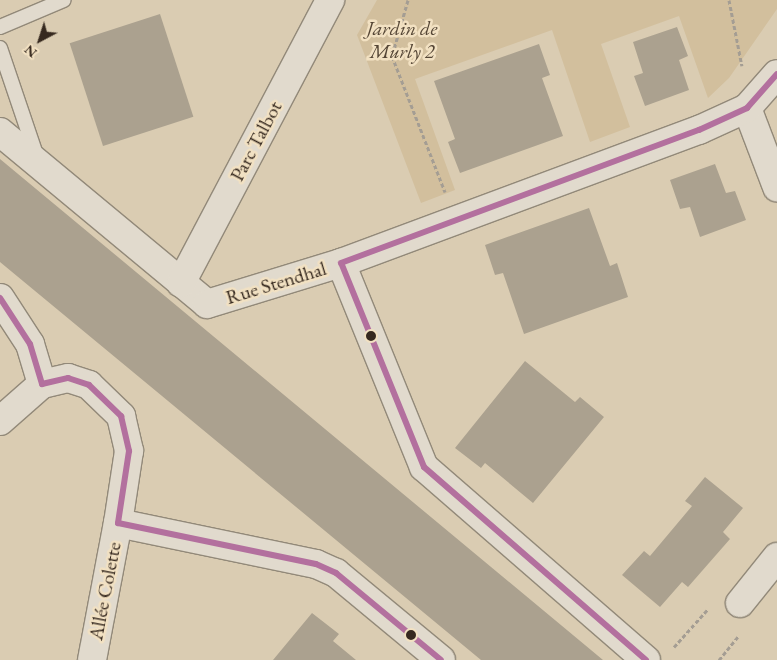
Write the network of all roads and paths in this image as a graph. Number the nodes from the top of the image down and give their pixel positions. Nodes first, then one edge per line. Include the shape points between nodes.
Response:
1 (64, 0) edge
2 (330, 0) edge
3 (408, 0) edge
4 (730, 0) edge
5 (0, 27) edge
6 (0, 48) edge
7 (777, 74) edge
8 (747, 108) junction
9 (0, 132) edge
10 (39, 165) junction
11 (777, 187) edge
12 (456, 220) junction
13 (341, 263) junction
14 (181, 283) junction
15 (0, 298) edge
16 (42, 384) junction
17 (0, 421) edge
18 (118, 523) junction
19 (777, 557) edge
20 (740, 604) junction
21 (658, 657) edge
22 (92, 660) edge
23 (442, 660) edge
24 (719, 660) edge

1 - 5 lane
2 - 14 street, Parc Talbot
3 - 12 path via 392,56
4 - 8 path via 736,22
6 - 10 lane
7 - 8 street
8 - 11 street
8 - 12 street via 699,130
9 - 10 street, Rue Stendhal
10 - 14 street, Rue Stendhal
12 - 13 street
13 - 14 street, Rue Stendhal via 207,304
13 - 21 street, Rue Stendhal via 424,467
15 - 16 street via 30,344
16 - 17 street
16 - 18 street via 68,378 89,384 120,416 128,433 129,451
18 - 22 street, Allée Colette
18 - 23 street via 316,564 336,573
19 - 20 street
20 - 21 path via 716,600
20 - 24 path via 740,634

